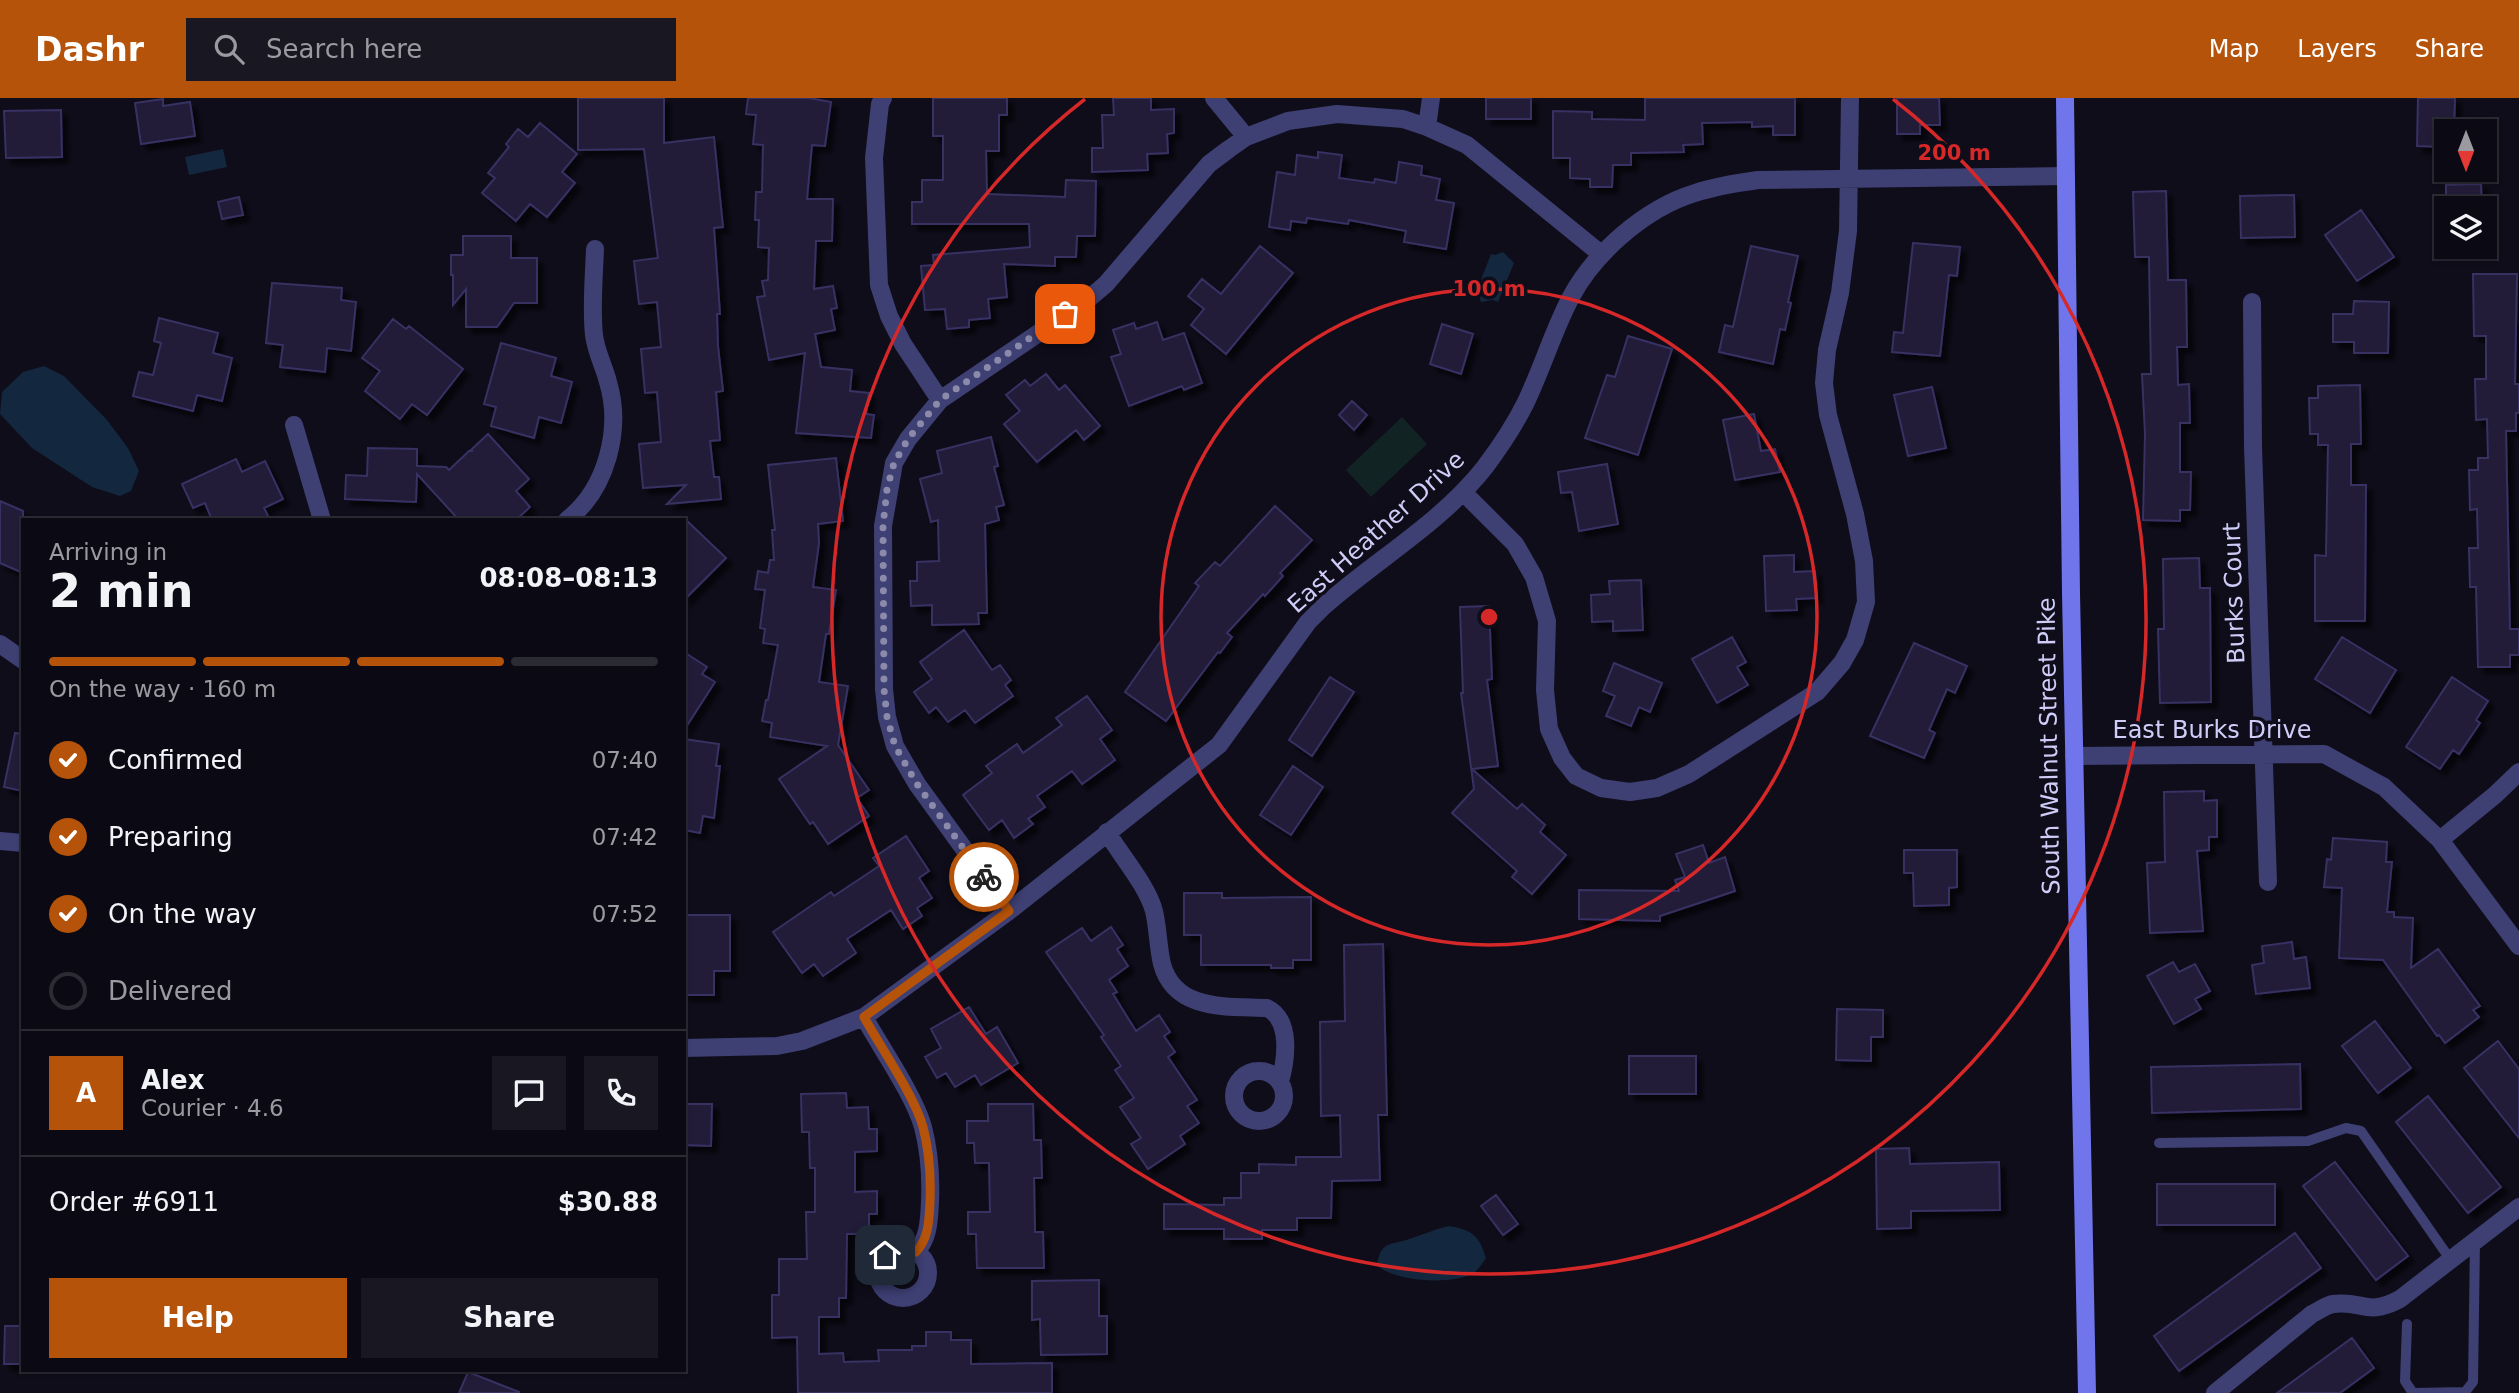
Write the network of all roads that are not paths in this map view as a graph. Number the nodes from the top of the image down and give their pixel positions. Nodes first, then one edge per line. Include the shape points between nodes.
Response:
1 (883, 98) edge
2 (1214, 98) edge
3 (1431, 98) edge
4 (1850, 98) edge
5 (2065, 98) edge
6 (1427, 127) junction
7 (1246, 137) junction
8 (2065, 176) junction
9 (1849, 179) junction
10 (595, 248) dead end
11 (1601, 254) junction
12 (2252, 302) dead end
13 (940, 400) junction
14 (294, 425) dead end
15 (1463, 492) junction
16 (321, 518) edge
17 (569, 518) edge
18 (0, 644) edge
19 (21, 659) edge
20 (2263, 753) junction
21 (2074, 756) junction
22 (2519, 772) edge
23 (1107, 832) junction
24 (2440, 840) junction
25 (0, 841) edge
26 (21, 843) edge
27 (2268, 882) dead end
28 (1009, 911) junction
29 (2519, 946) edge
30 (864, 1017) junction
31 (686, 1048) edge
32 (1280, 1082) dead end
33 (2159, 1143) dead end
34 (2519, 1207) edge
35 (2475, 1240) junction
36 (916, 1252) dead end
37 (2450, 1259) junction
38 (2407, 1324) dead end
39 (2087, 1393) edge
40 (2215, 1393) edge

1 - 13 street via 874,158 879,285 903,344
2 - 7 street
3 - 6 street
4 - 9 street
5 - 8 street, South Walnut Street Pike
6 - 7 street via 1403,120 1336,114 1288,121
6 - 11 street via 1467,145
7 - 13 street via 1209,164 1106,284
8 - 9 street, East Heather Drive
8 - 21 street, South Walnut Street Pike
9 - 11 street, East Heather Drive via 1758,180 1692,194 1653,212
9 - 15 street via 1848,231 1824,383 1828,415 1855,513 1866,602 1855,640 1817,692 1689,774 1657,788 1630,792 1601,788 1576,776 1549,729 1547,621 1534,577 1515,544
10 - 17 street via 594,336 609,382 613,428 596,485
11 - 15 street, East Heather Drive via 1572,296 1502,444
12 - 20 street, Burks Court
13 - 28 street via 908,439 894,463 887,489 883,526 886,703 895,746 917,784
14 - 16 street
15 - 23 street, East Heather Drive via 1308,622 1219,745
18 - 19 street
20 - 21 street, East Burks Drive
20 - 24 street, East Burks Drive via 2324,754 2384,786
20 - 27 street, Burks Court
21 - 39 street, South Walnut Street Pike
22 - 24 street
23 - 28 street, East Heather Drive
23 - 32 street via 1149,898 1162,962 1177,992 1196,1002 1276,1012 1284,1032
24 - 29 street, East Burks Drive
25 - 26 street
28 - 30 street, East Heather Drive
30 - 31 street, East Heather Drive via 789,1044
30 - 36 street via 922,1125 929,1173 929,1223 924,1244
33 - 37 lane via 2308,1141 2346,1128 2361,1131
34 - 35 street
35 - 37 street
35 - 38 lane via 2473,1382 2465,1392 2413,1393 2405,1381
37 - 40 street via 2383,1308 2330,1304 2312,1314

